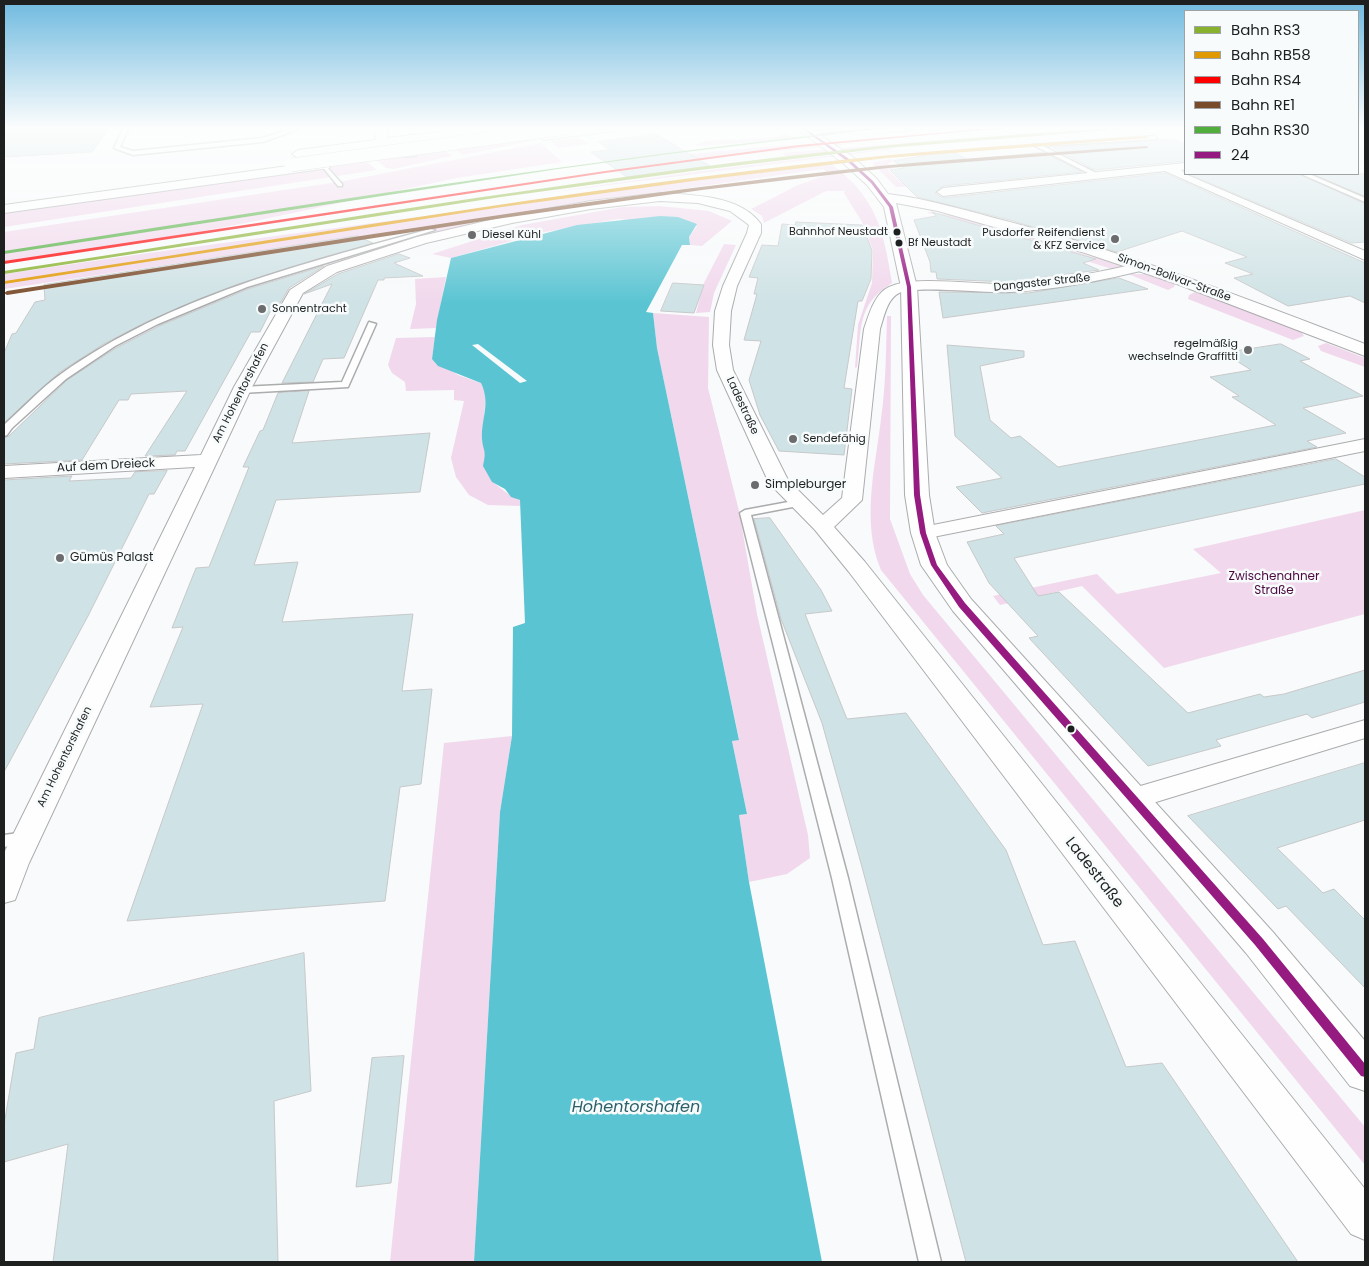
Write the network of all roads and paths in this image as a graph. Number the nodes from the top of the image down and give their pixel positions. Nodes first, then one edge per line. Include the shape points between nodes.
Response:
1 (92, 186) edge
2 (115, 186) edge
3 (171, 186) edge
4 (875, 186) edge
5 (996, 186) edge
6 (1208, 186) edge
7 (1334, 186) edge
8 (942, 192) dead end
9 (4, 198) edge
10 (1364, 198) edge
11 (4, 203) edge
12 (717, 203) joint
13 (888, 203) junction
14 (4, 209) edge
15 (432, 230) dead end
16 (1365, 256) edge
17 (312, 263) junction
18 (1144, 266) junction
19 (332, 269) junction
20 (909, 287) junction
21 (372, 324) dead end
22 (1365, 350) edge
23 (241, 390) junction
24 (4, 433) edge
25 (1365, 445) edge
26 (208, 460) junction
27 (4, 472) edge
28 (799, 504) junction
29 (822, 526) junction
30 (923, 533) junction
31 (1365, 729) edge
32 (1130, 799) junction
33 (15, 840) edge
34 (4, 891) edge
35 (1365, 1072) edge
36 (1365, 1220) edge
37 (930, 1262) edge

1 - 9 main road
2 - 11 main road
3 - 14 main road
4 - 13 main road
5 - 8 street
6 - 16 street
7 - 10 lane
12 - 19 street, Am Hohentorshafen via 660,197 571,209 459,230
12 - 28 street, Ladestraße via 746,214 755,224 723,310 721,345 725,370 779,483
13 - 18 main road, Simon-Bolivar-Straße via 979,218
13 - 20 main road
15 - 17 lane
17 - 19 lane
17 - 24 lane via 216,295 127,336 70,371
18 - 20 street, Dangaster Straße via 1109,275 1027,286 986,289
18 - 22 main road, Simon-Bolivar-Straße
19 - 23 street, Am Hohentorshafen via 296,290
20 - 29 street via 895,290 881,302 872,329 852,500
20 - 30 main road via 917,495
21 - 23 lane via 345,385
23 - 26 street, Am Hohentorshafen
25 - 30 street
26 - 27 street, Auf dem Dreieck
26 - 33 street, Am Hohentorshafen
28 - 29 street, Ladestraße
28 - 37 lane via 744,512 840,878
29 - 36 street, Ladestraße via 858,567
30 - 32 main road via 934,565 962,605
31 - 32 street
32 - 35 main road via 1260,942
33 - 34 street, Am Hohentorshafen

